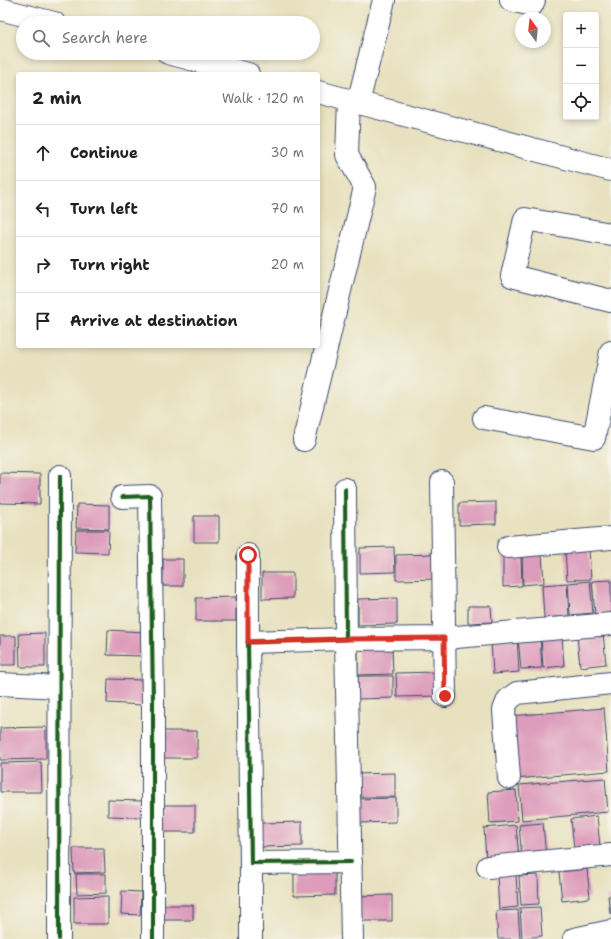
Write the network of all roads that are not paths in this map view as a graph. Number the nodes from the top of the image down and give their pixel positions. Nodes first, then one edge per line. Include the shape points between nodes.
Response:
1 (384, 0) edge
2 (511, 0) edge
3 (534, 0) edge
4 (7, 7) edge
5 (33, 16) edge
6 (195, 60) edge
7 (240, 72) edge
8 (320, 93) edge
9 (353, 102) junction
10 (611, 170) edge
11 (611, 234) edge
12 (611, 301) edge
13 (611, 352) edge
14 (484, 418) dead end
15 (304, 440) dead end
16 (60, 476) dead end
17 (442, 482) dead end
18 (345, 489) dead end
19 (122, 497) dead end
20 (611, 538) edge
21 (508, 547) dead end
22 (248, 555) dead end
23 (611, 624) edge
24 (444, 638) junction
25 (346, 639) junction
26 (248, 642) junction
27 (611, 683) edge
28 (0, 684) edge
29 (60, 687) junction
30 (445, 696) dead end
31 (509, 778) dead end
32 (611, 856) edge
33 (351, 862) junction
34 (251, 864) junction
35 (488, 867) dead end
36 (611, 931) edge
37 (59, 939) edge
38 (153, 939) edge
39 (251, 939) edge
40 (352, 939) edge
41 (574, 939) edge

1 - 9 street
2 - 3 street via 532,5
4 - 5 street
6 - 7 street
8 - 9 street
9 - 10 street
9 - 15 street via 347,155 365,187
11 - 12 street via 525,219 512,276
13 - 14 street via 594,438
16 - 29 street
17 - 24 street
18 - 25 street
19 - 38 street via 150,496
20 - 21 street
22 - 26 street
23 - 24 street
24 - 25 street
24 - 30 street
25 - 26 street
25 - 33 street
26 - 34 street
27 - 31 street via 517,693 508,700 504,710
28 - 29 street
29 - 37 street
32 - 35 street
33 - 34 street
33 - 40 street
34 - 39 street
36 - 41 street

